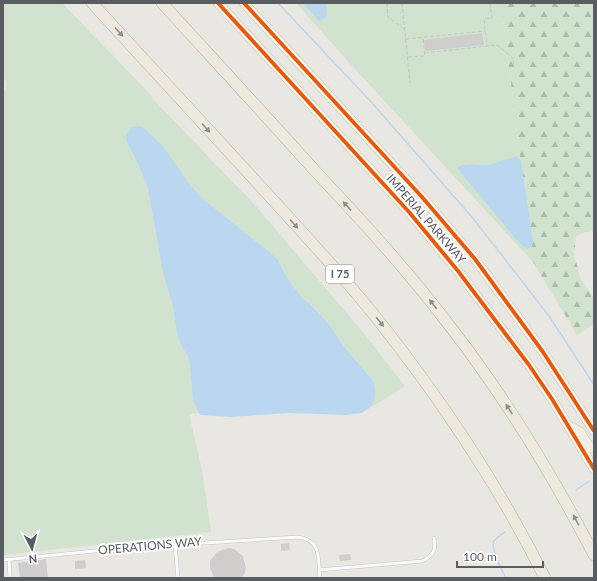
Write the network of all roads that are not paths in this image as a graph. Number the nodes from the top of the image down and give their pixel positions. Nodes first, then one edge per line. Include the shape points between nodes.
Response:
1 (92, 3) edge
2 (162, 3) edge
3 (218, 3) edge
4 (244, 3) edge
5 (568, 425) junction
6 (594, 431) edge
7 (594, 455) edge
8 (594, 469) edge
9 (434, 538) dead end
10 (175, 544) junction
11 (594, 555) edge
12 (9, 559) junction
13 (3, 560) edge
14 (319, 570) junction
15 (10, 578) edge
16 (178, 578) edge
17 (320, 578) edge
18 (545, 578) edge

1 -> 18 highway, I 75 via 319,250 386,329 465,439 514,520
11 -> 2 highway via 556,484 528,439 450,326 389,251
3 - 5 main road, IMPERIAL PARKWAY via 409,212 458,270 529,365
4 - 6 main road, IMPERIAL PARKWAY via 422,197 475,259 543,352
5 - 7 main road via 580,432
5 - 8 main road, IMPERIAL PARKWAY
9 - 14 lane via 436,548 423,561
10 - 12 lane, OPERATIONS WAY
10 - 14 lane, OPERATIONS WAY via 306,538 316,546
10 - 16 lane
12 - 13 lane, OPERATIONS WAY
12 - 15 lane
14 - 17 lane

